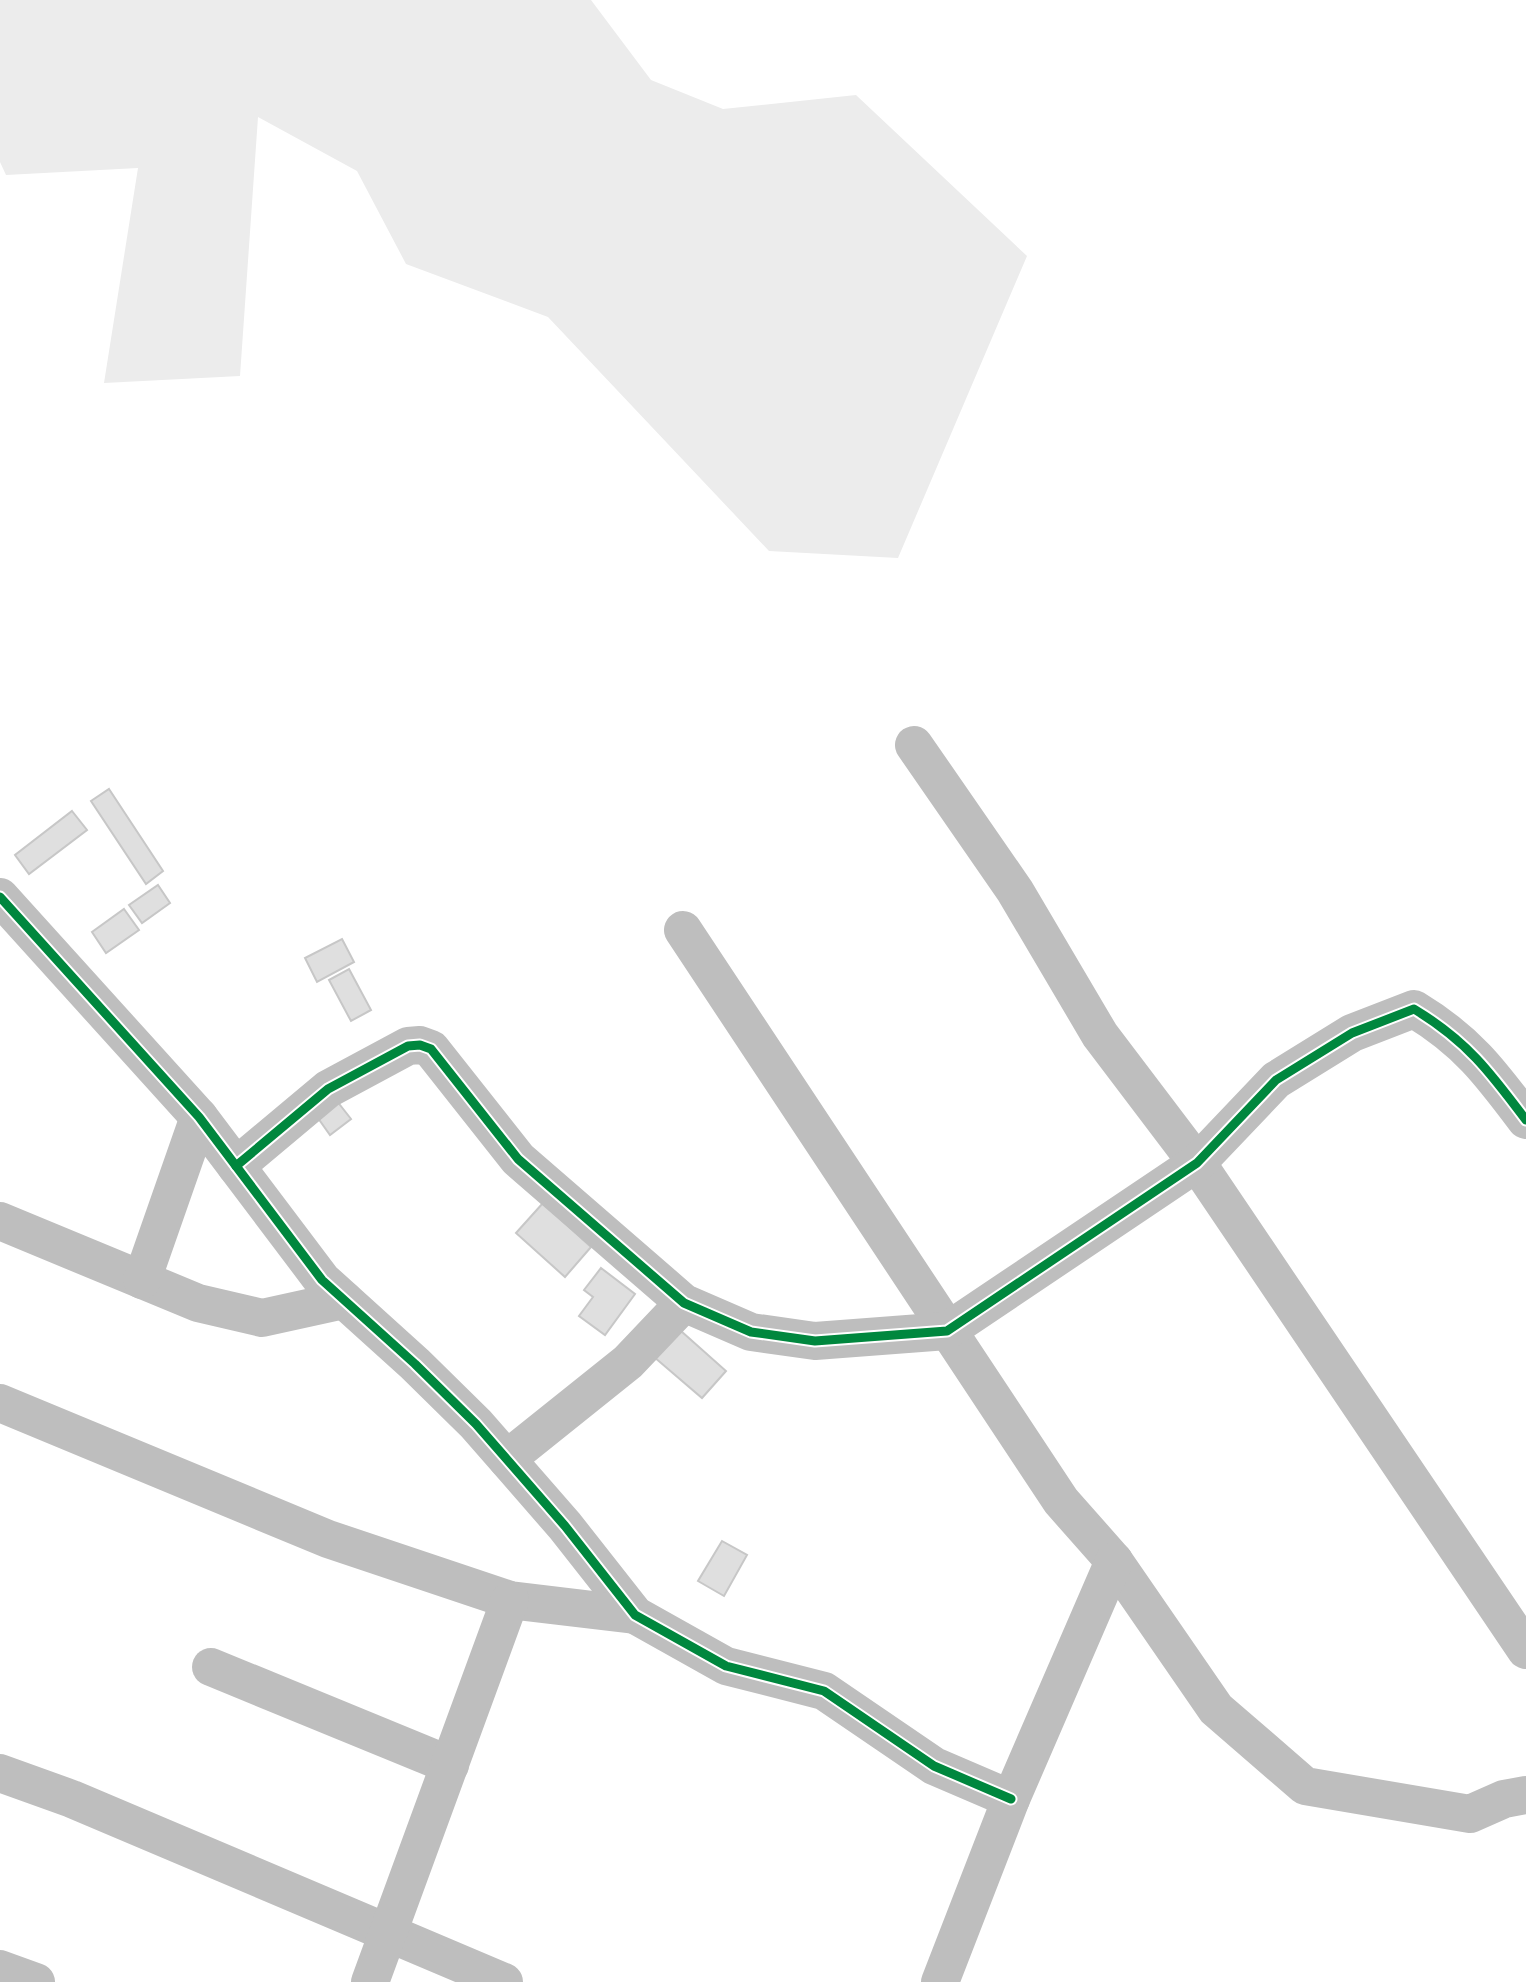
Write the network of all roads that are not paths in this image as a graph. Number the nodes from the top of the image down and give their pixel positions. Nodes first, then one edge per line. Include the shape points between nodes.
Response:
1 (914, 745) dead end
2 (0, 897) edge
3 (683, 930) dead end
4 (199, 1117) junction
5 (1526, 1120) edge
6 (1197, 1163) junction
7 (236, 1166) junction
8 (0, 1221) edge
9 (142, 1280) junction
10 (344, 1300) junction
11 (684, 1303) junction
12 (947, 1331) junction
13 (0, 1403) edge
14 (507, 1459) junction
15 (1114, 1561) junction
16 (510, 1600) junction
17 (635, 1615) junction
18 (1526, 1650) edge
19 (211, 1667) dead end
20 (450, 1765) junction
21 (0, 1773) edge
22 (1526, 1795) edge
23 (1011, 1799) junction
24 (390, 1933) junction
25 (0, 1969) edge
26 (36, 1982) edge
27 (370, 1982) edge
28 (504, 1982) edge
29 (940, 1982) edge

1 - 6 street via 1015,891 1100,1035
2 - 4 street
3 - 12 street
4 - 7 street
4 - 9 street
5 - 6 street via 1490,1072 1450,1031 1414,1009 1352,1033 1276,1080
6 - 12 street
6 - 18 street
7 - 10 street via 321,1280
7 - 11 street via 328,1090 408,1046 420,1045 431,1049 518,1158
8 - 9 street
9 - 10 street via 198,1303 262,1318
10 - 14 street via 415,1364
11 - 12 street via 751,1332 815,1341
11 - 14 street via 628,1362
12 - 15 street via 1060,1501
13 - 16 street via 328,1539
14 - 17 street
15 - 22 street via 1216,1709 1305,1786 1469,1814
15 - 23 street
16 - 17 street
16 - 20 street
17 - 23 street via 726,1666 824,1691 934,1766
19 - 20 street
20 - 24 street
21 - 24 street
23 - 29 street
24 - 27 street
24 - 28 street
25 - 26 street

